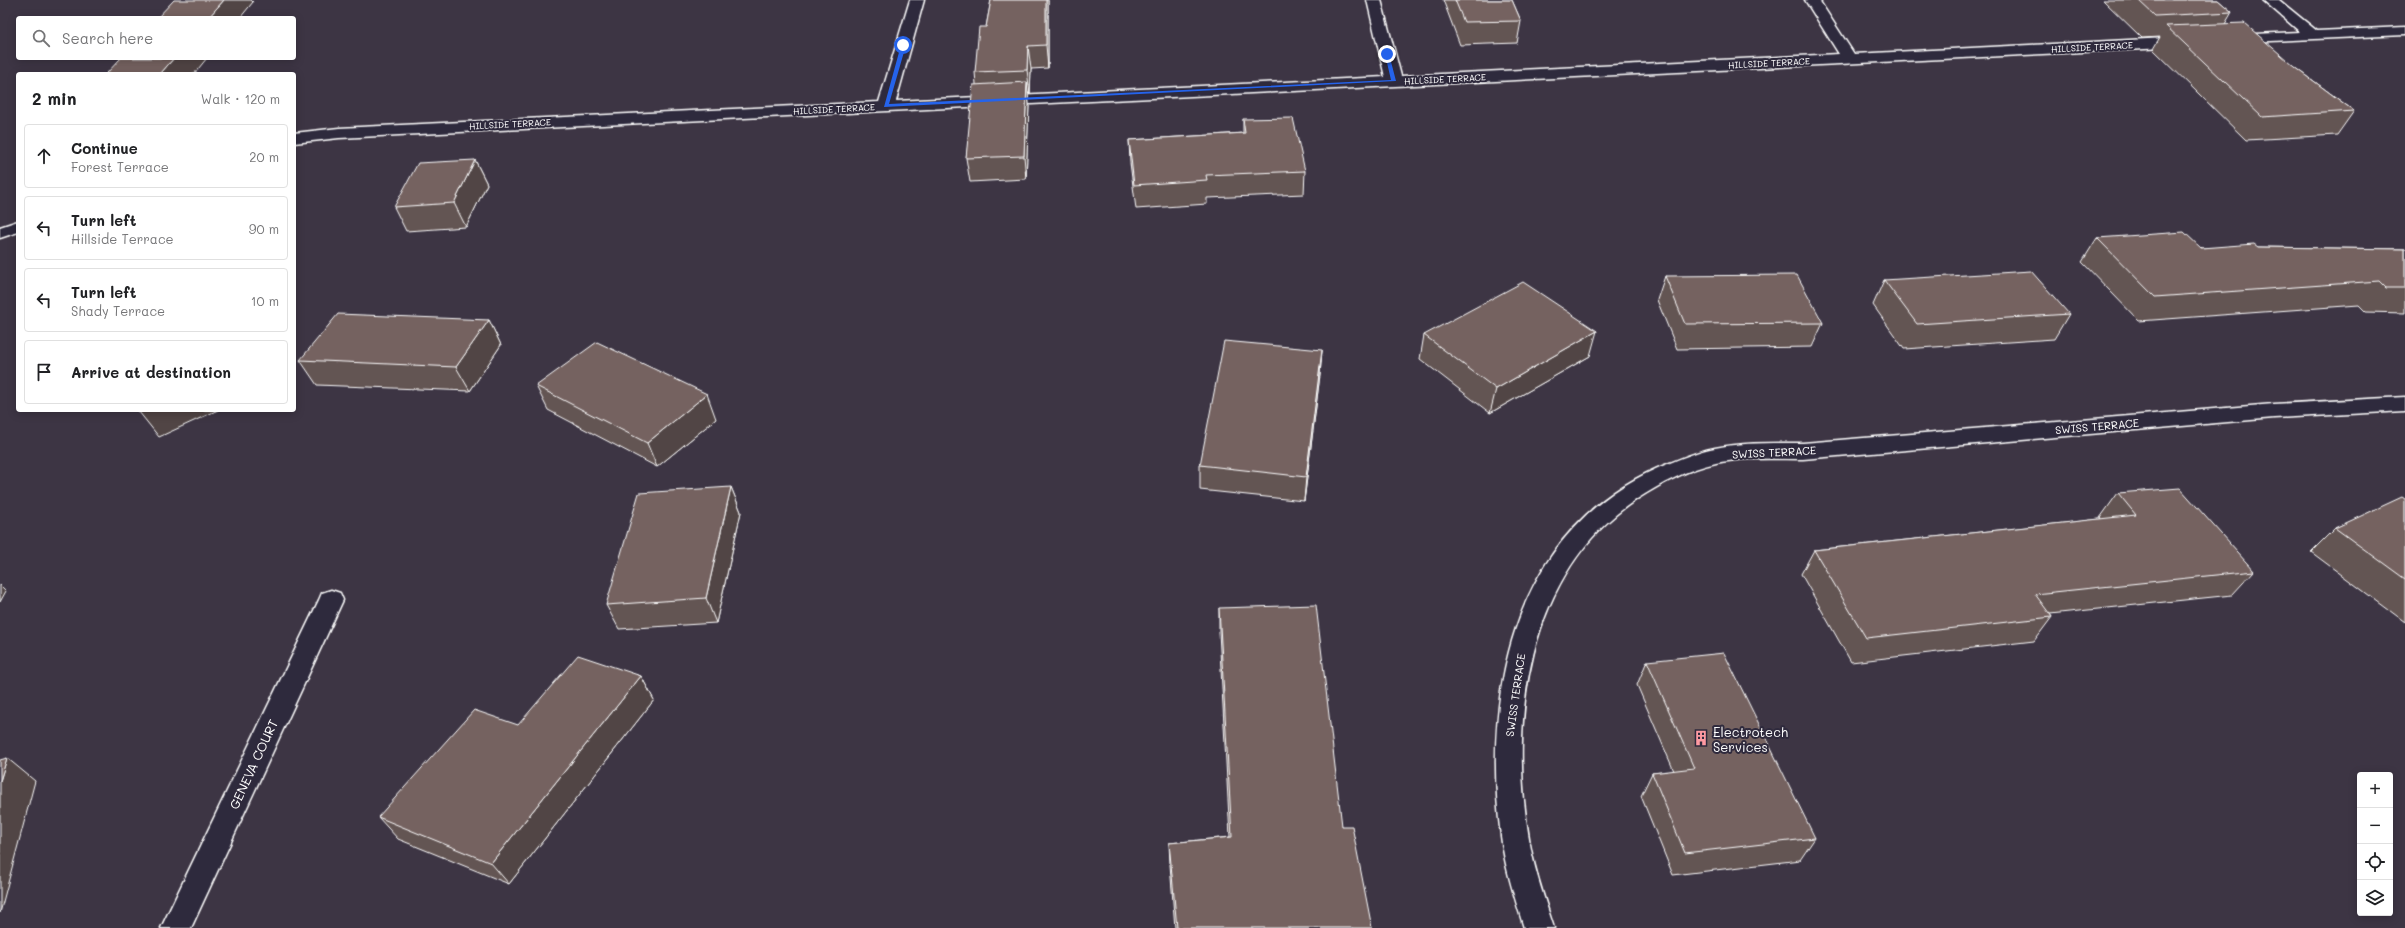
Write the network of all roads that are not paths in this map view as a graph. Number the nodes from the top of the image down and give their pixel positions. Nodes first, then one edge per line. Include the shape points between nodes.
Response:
1 (917, 0) edge
2 (1374, 0) edge
3 (1812, 0) edge
4 (2270, 0) edge
5 (2405, 32) edge
6 (2314, 36) junction
7 (2204, 41) edge
8 (2220, 41) edge
9 (1850, 59) junction
10 (1394, 81) junction
11 (886, 106) junction
12 (296, 138) edge
13 (16, 227) edge
14 (0, 232) edge
15 (2405, 404) edge
16 (331, 600) dead end
17 (176, 928) edge
18 (1539, 928) edge

1 - 11 street
2 - 10 street
3 - 9 street
4 - 6 street
5 - 6 street
6 - 8 street
7 - 9 street, HILLSIDE TERRACE
9 - 10 street, HILLSIDE TERRACE
10 - 11 street, HILLSIDE TERRACE
11 - 12 street, HILLSIDE TERRACE via 339,133
13 - 14 street
15 - 18 street, SWISS TERRACE via 2266,412 1803,451 1743,452 1705,458 1653,476 1608,505 1568,546 1538,597 1517,661 1508,737 1513,824 1518,855
16 - 17 street, GENEVA COURT

